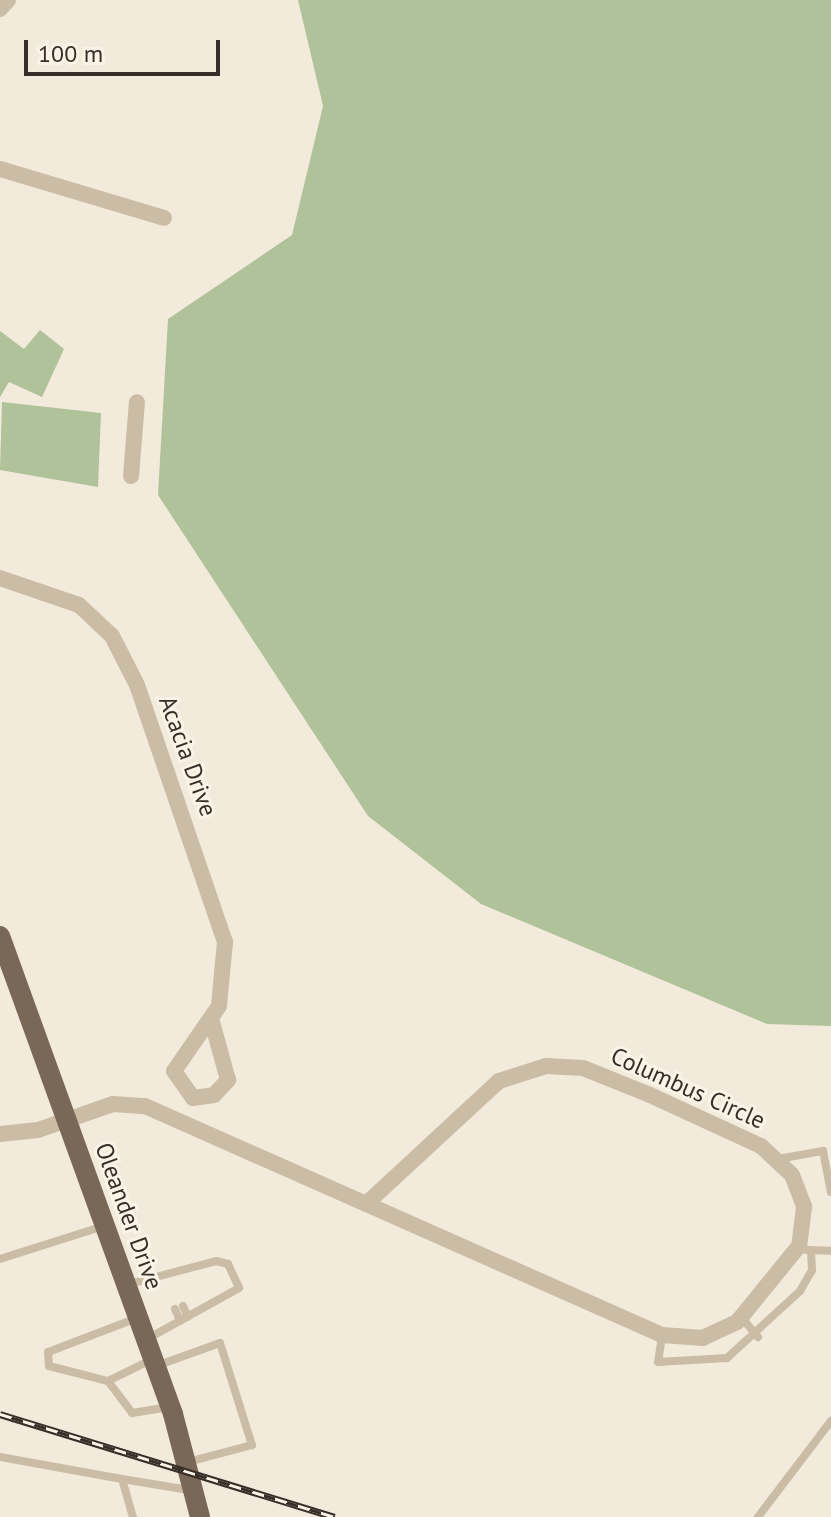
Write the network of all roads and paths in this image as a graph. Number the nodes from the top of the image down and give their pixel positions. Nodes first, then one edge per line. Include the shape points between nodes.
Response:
1 (8, 0) edge
2 (0, 9) edge
3 (0, 169) edge
4 (164, 218) dead end
5 (137, 402) dead end
6 (131, 476) dead end
7 (0, 578) edge
8 (0, 936) edge
9 (212, 1022) junction
10 (66, 1120) junction
11 (0, 1134) edge
12 (778, 1159) junction
13 (831, 1192) edge
14 (366, 1204) junction
15 (105, 1225) junction
16 (804, 1250) junction
17 (831, 1251) edge
18 (0, 1259) edge
19 (168, 1274) junction
20 (126, 1285) junction
21 (172, 1285) dead end
22 (179, 1307) dead end
23 (138, 1318) junction
24 (742, 1318) junction
25 (184, 1319) junction
26 (662, 1335) junction
27 (758, 1337) junction
28 (146, 1339) junction
29 (154, 1363) junction
30 (108, 1381) junction
31 (170, 1407) junction
32 (831, 1421) edge
33 (0, 1457) edge
34 (187, 1462) junction
35 (122, 1479) junction
36 (194, 1490) junction
37 (133, 1517) edge
38 (200, 1517) edge
39 (758, 1517) edge

1 - 2 street
3 - 4 street
5 - 6 street
7 - 9 street, Acacia Drive via 79,605 127,661 221,924 225,979
8 - 10 main road, Oleander Drive
9 - 9 street, Acacia Drive via 176,1062 178,1087 193,1098 214,1095 228,1080
10 - 11 street, Columbus Circle
10 - 14 street, Columbus Circle via 113,1104 145,1106
10 - 15 main road, Oleander Drive
12 - 13 lane via 823,1151
12 - 14 street, Columbus Circle via 600,1074 546,1066 499,1081
12 - 16 street, Columbus Circle via 804,1207
14 - 26 street, Columbus Circle
15 - 18 lane
15 - 20 main road, Oleander Drive
16 - 17 lane
16 - 24 street, Columbus Circle
16 - 27 lane via 812,1270
19 - 20 lane
19 - 21 lane
19 - 25 lane via 228,1264 239,1288
20 - 23 main road, Oleander Drive
22 - 25 lane
23 - 28 main road, Oleander Drive
23 - 30 lane via 48,1352 49,1366
24 - 26 street, Columbus Circle via 703,1338
24 - 27 lane
25 - 28 lane
26 - 27 lane via 658,1362 698,1365 727,1358
28 - 29 main road, Oleander Drive
29 - 30 lane
29 - 31 main road, Oleander Drive
29 - 34 lane via 220,1343 252,1445
30 - 31 lane via 132,1413
31 - 34 main road, Oleander Drive
32 - 39 lane
33 - 35 lane
34 - 36 main road, Oleander Drive
35 - 36 lane
35 - 37 lane
36 - 38 main road, Oleander Drive

